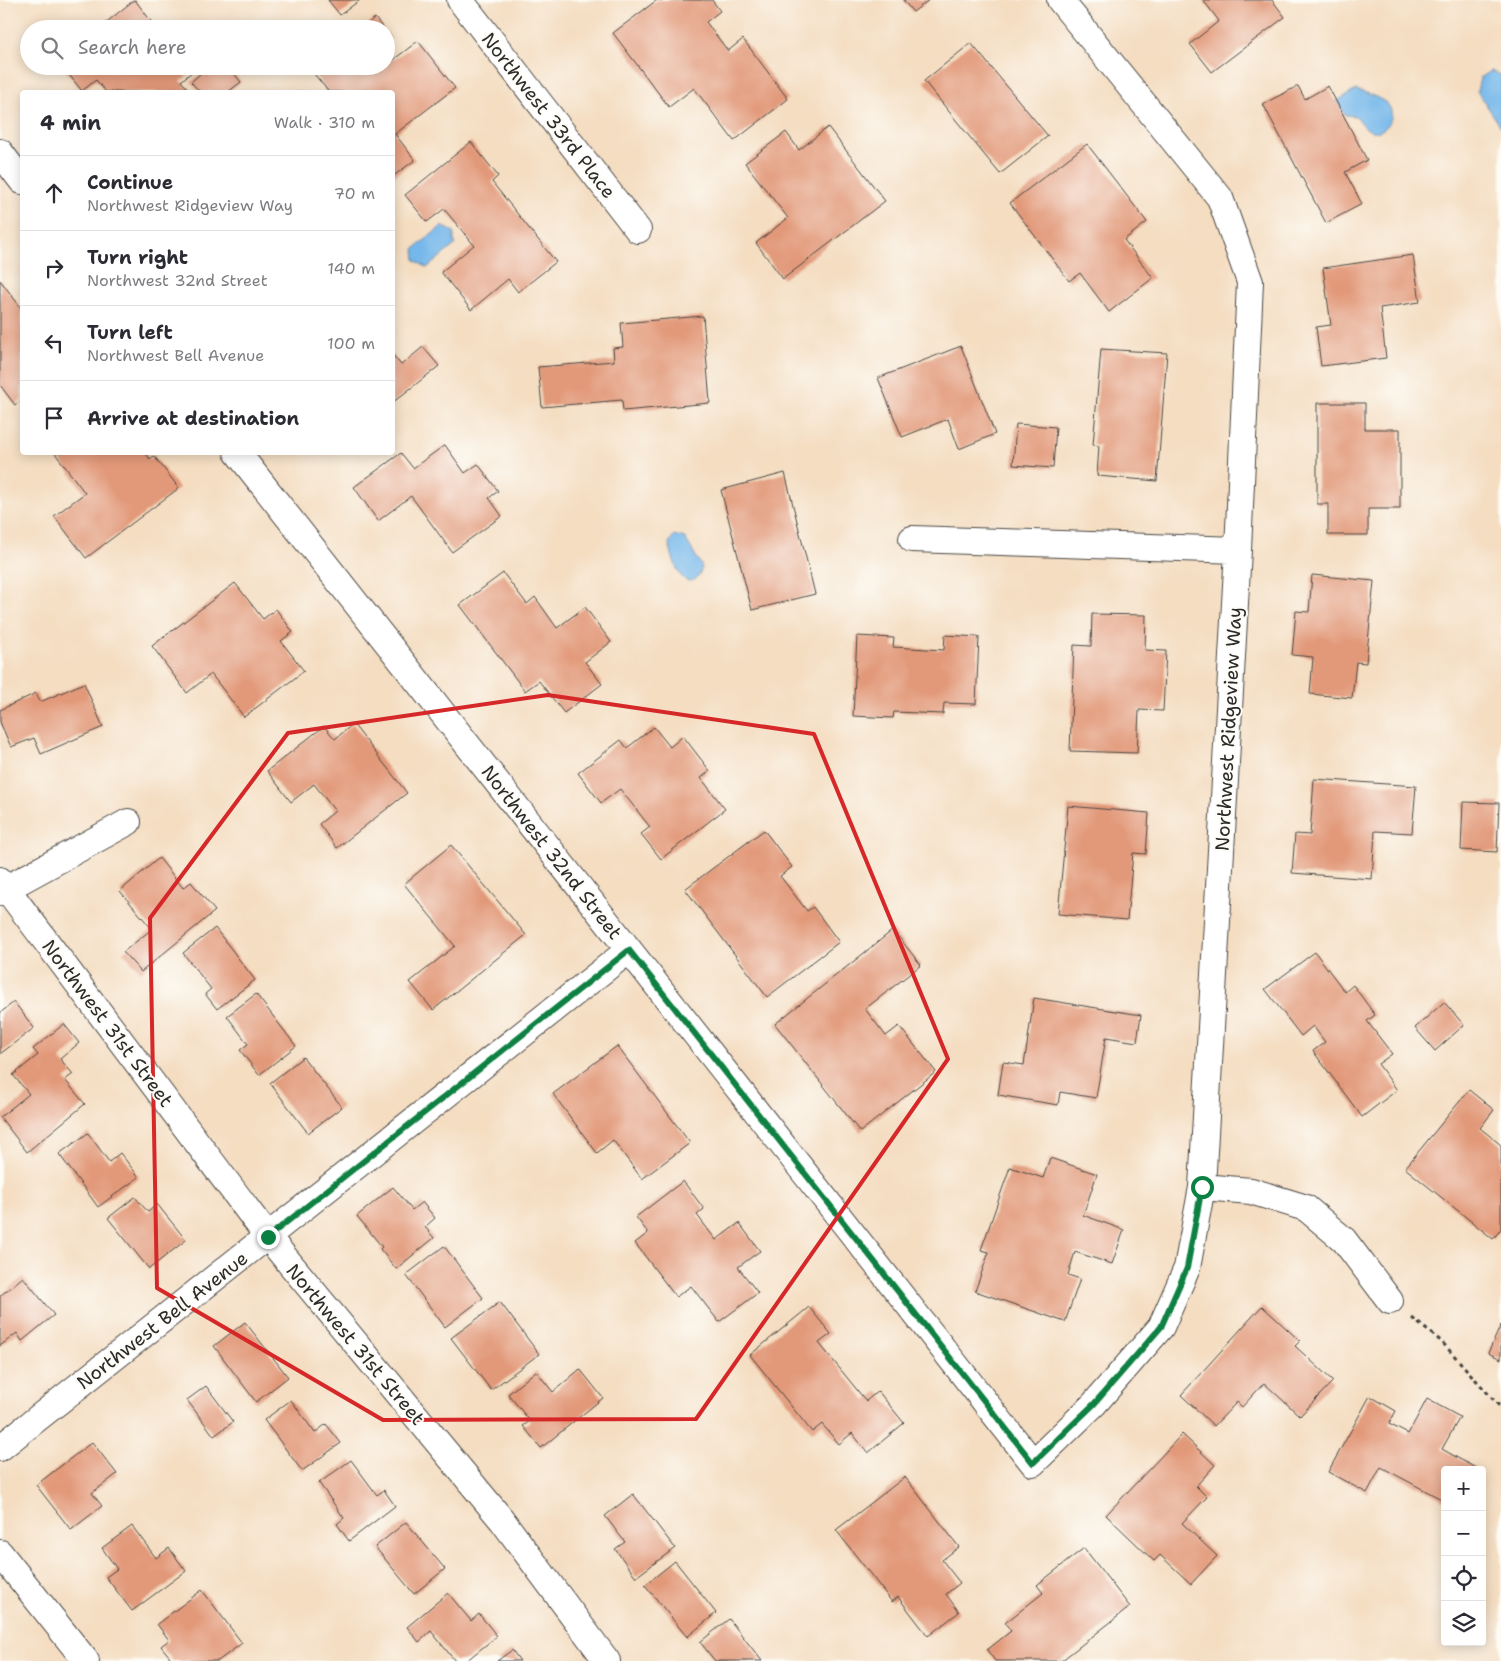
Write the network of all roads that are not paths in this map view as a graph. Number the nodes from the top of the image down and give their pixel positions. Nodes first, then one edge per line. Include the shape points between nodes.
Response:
1 (460, 0) edge
2 (1060, 0) edge
3 (0, 152) edge
4 (20, 178) edge
5 (638, 230) dead end
6 (239, 455) edge
7 (912, 538) dead end
8 (1238, 550) junction
9 (128, 822) dead end
10 (2, 887) edge
11 (629, 950) junction
12 (1202, 1187) junction
13 (268, 1237) junction
14 (1390, 1301) road end
15 (0, 1448) edge
16 (1033, 1463) joint
17 (0, 1553) edge
18 (86, 1661) edge
19 (607, 1661) edge

1 - 5 street, Northwest 33rd Place
2 - 8 street, Northwest Ridgeview Way via 1220,198 1250,282
3 - 4 street
6 - 11 street, Northwest 32nd Street
7 - 8 street
8 - 12 street, Northwest Ridgeview Way
9 - 10 street
10 - 13 street, Northwest 31st Street
11 - 13 street, Northwest Bell Avenue
11 - 16 street, Northwest 32nd Street
12 - 14 street via 1250,1191 1306,1208 1344,1240
12 - 16 street, Northwest Ridgeview Way via 1187,1268 1161,1327 1094,1404
13 - 15 street, Northwest Bell Avenue
13 - 19 street, Northwest 31st Street via 502,1520
17 - 18 street

